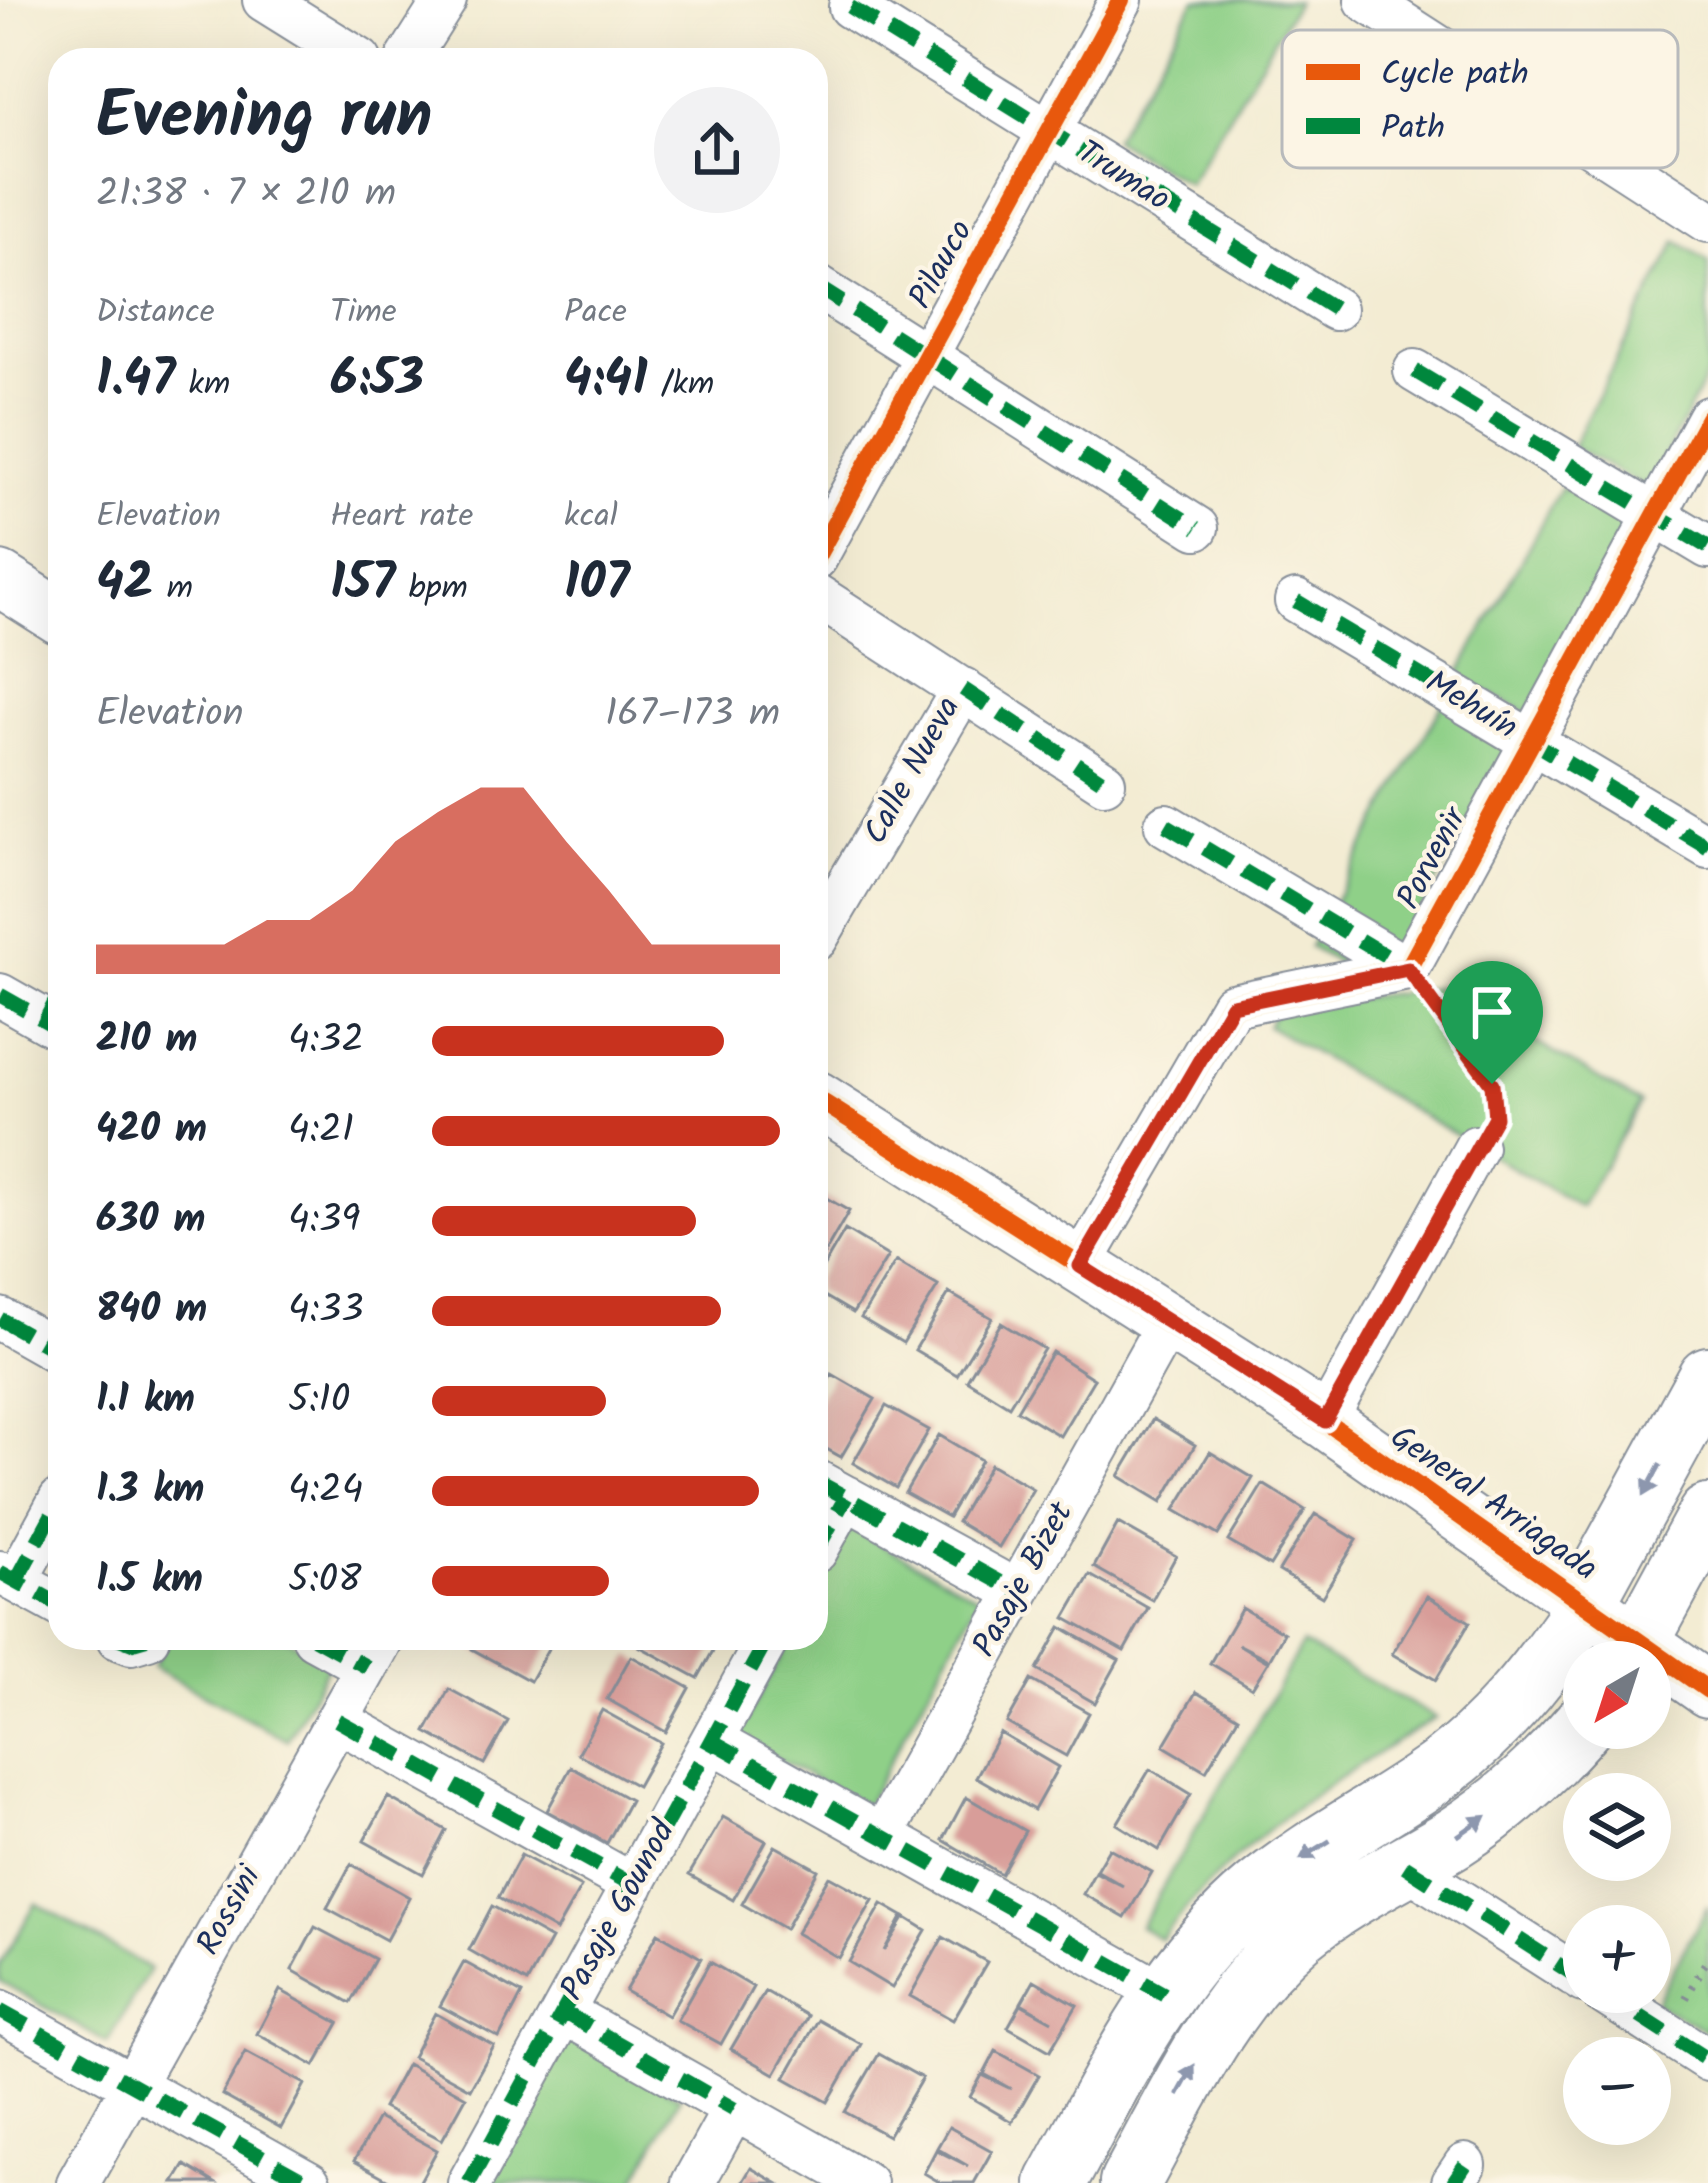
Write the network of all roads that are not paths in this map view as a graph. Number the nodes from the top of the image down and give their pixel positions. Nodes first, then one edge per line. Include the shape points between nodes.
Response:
1 (264, 0) edge
2 (445, 0) edge
3 (1121, 0) edge
4 (1368, 1) edge
5 (850, 7) dead end
6 (1413, 30) edge
7 (341, 48) edge
8 (415, 48) edge
9 (1049, 130) junction
10 (1626, 168) edge
11 (1708, 221) edge
12 (828, 294) edge
13 (1335, 309) dead end
14 (927, 356) junction
15 (1415, 370) dead end
16 (1708, 418) edge
17 (1653, 514) junction
18 (1197, 527) dead end
19 (828, 536) edge
20 (1708, 548) edge
21 (2, 585) edge
22 (1296, 601) dead end
23 (828, 603) edge
24 (48, 607) edge
25 (963, 689) junction
26 (1529, 741) junction
27 (1104, 782) dead end
28 (1166, 825) dead end
29 (1708, 848) edge
30 (828, 919) edge
31 (1408, 969) junction
32 (0, 995) edge
33 (48, 1012) edge
34 (828, 1106) edge
35 (1476, 1147) road end
36 (1080, 1266) junction
37 (0, 1319) edge
38 (1167, 1324) junction
39 (48, 1346) edge
40 (1708, 1377) edge
41 (1325, 1421) junction
42 (831, 1489) edge
43 (1708, 1515) edge
44 (48, 1518) edge
45 (8, 1576) edge
46 (1018, 1592) junction
47 (48, 1598) edge
48 (1582, 1604) junction
49 (1621, 1641) edge
50 (1640, 1641) edge
51 (761, 1650) edge
52 (375, 1653) edge
53 (1671, 1672) edge
54 (1708, 1690) edge
55 (337, 1720) junction
56 (712, 1741) junction
57 (1563, 1744) edge
58 (882, 1836) junction
59 (1405, 1866) junction
60 (633, 1885) junction
61 (1563, 1968) edge
62 (1164, 1994) junction
63 (0, 2011) edge
64 (563, 2012) junction
65 (1635, 2013) edge
66 (1708, 2060) edge
67 (134, 2083) junction
68 (734, 2109) junction
69 (77, 2183) edge
70 (309, 2183) edge
71 (469, 2183) edge
72 (693, 2183) edge
73 (865, 2183) edge
74 (1056, 2183) edge
75 (1130, 2183) edge

1 - 7 street
2 - 8 street
3 - 9 street, Pilauco
4 - 6 street
5 - 9 street, Trumao
9 - 13 street, Trumao
9 - 14 street, Pilauco
10 - 11 street
12 - 14 street
14 - 18 street
14 - 19 street, Pilauco
15 - 17 street
16 - 17 street, Porvenir
17 - 20 street
17 - 26 street, Porvenir
21 - 24 street
22 - 26 street, Mehuín
23 - 25 street, Calle Nueva
25 - 27 street
25 - 30 street, Calle Nueva
26 - 29 street, Mehuín
26 - 31 street, Porvenir
28 - 31 street
31 - 36 street via 1232,1005
32 - 33 street
34 - 36 street, General Arriagada
35 - 41 street
36 - 38 street, General Arriagada
37 - 39 street
38 - 41 street, General Arriagada
38 - 46 street, Pasaje Bizet
40 -> 48 main road
41 - 48 street, General Arriagada
42 - 46 street
43 - 50 main road
44 - 45 street
45 - 47 street
46 - 58 street, Pasaje Bizet
48 - 49 street, General Arriagada
48 -> 62 main road via 1547,1661 1480,1737 1257,1892
51 - 56 street, Pasaje Gounod
52 - 55 street, Rossini
53 - 54 street, General Arriagada
55 - 60 street
55 - 67 street, Rossini
56 - 58 street
56 - 60 street, Pasaje Gounod
59 -> 57 main road via 1501,1805
58 - 62 street
59 - 61 street
75 -> 59 main road via 1204,2048 1262,1969 1312,1924
60 - 64 street, Pasaje Gounod
62 - 74 main road
63 - 67 street
64 - 68 street
64 - 71 street, Pasaje Gounod
65 - 66 street
67 - 69 street, Rossini
67 - 70 street
68 - 72 street
68 - 73 street

